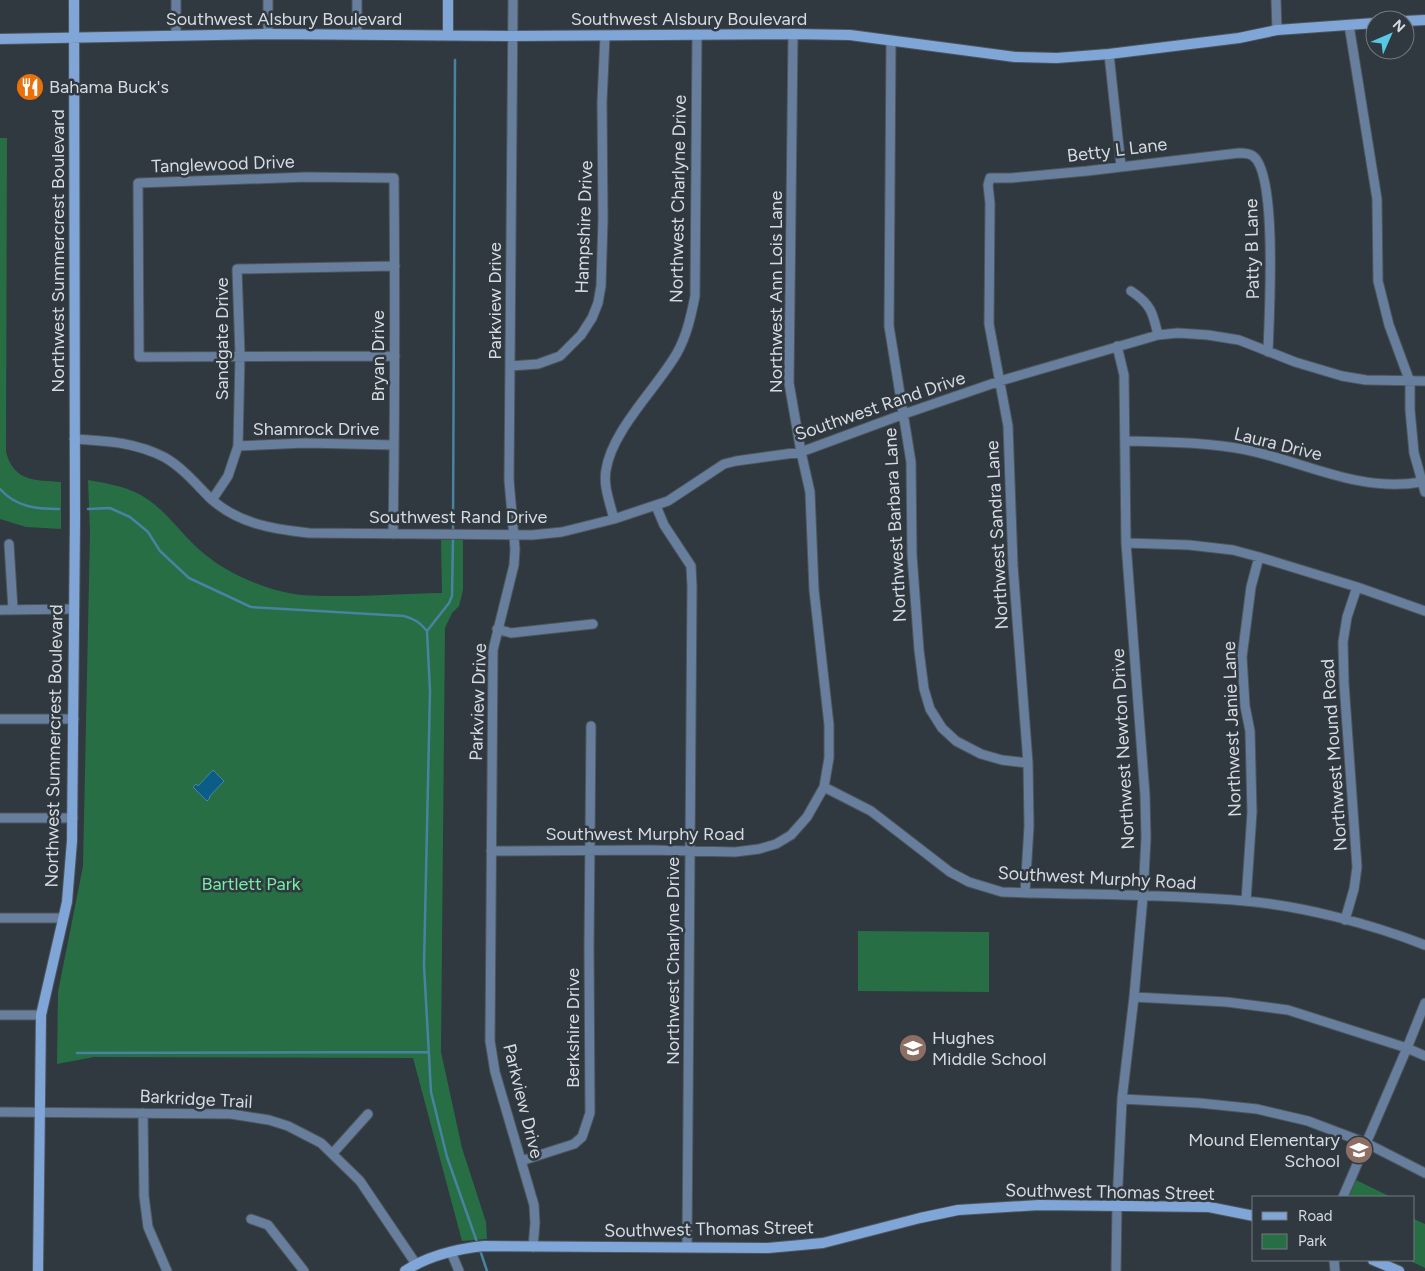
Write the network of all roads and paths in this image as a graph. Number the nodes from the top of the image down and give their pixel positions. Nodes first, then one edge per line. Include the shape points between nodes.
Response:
1 (74, 0) edge
2 (176, 0) edge
3 (268, 0) edge
4 (357, 0) edge
5 (448, 0) edge
6 (513, 0) edge
7 (1276, 0) edge
8 (1365, 24) edge
9 (1349, 25) junction
10 (1277, 30) junction
11 (268, 34) junction
12 (357, 34) junction
13 (697, 34) junction
14 (794, 34) junction
15 (176, 35) junction
16 (448, 35) junction
17 (511, 36) junction
18 (605, 36) junction
19 (74, 37) junction
20 (0, 39) edge
21 (892, 40) junction
22 (1108, 54) junction
23 (1248, 154) joint
24 (1121, 166) junction
25 (394, 178) joint
26 (990, 178) joint
27 (395, 266) junction
28 (1131, 292) dead end
29 (1158, 335) junction
30 (1117, 346) junction
31 (1268, 352) junction
32 (240, 355) junction
33 (395, 356) junction
34 (511, 366) junction
35 (1000, 382) junction
36 (1410, 382) junction
37 (1425, 382) edge
38 (904, 414) junction
39 (74, 439) junction
40 (1125, 441) junction
41 (394, 445) junction
42 (238, 446) junction
43 (801, 452) junction
44 (1421, 482) junction
45 (1425, 492) edge
46 (212, 500) junction
47 (656, 506) junction
48 (614, 519) junction
49 (393, 534) junction
50 (514, 535) junction
51 (1126, 543) junction
52 (9, 544) dead end
53 (1260, 557) junction
54 (1357, 588) junction
55 (74, 609) junction
56 (0, 610) edge
57 (12, 610) junction
58 (1425, 611) edge
59 (593, 624) dead end
60 (497, 629) junction
61 (0, 719) edge
62 (74, 719) junction
63 (592, 726) dead end
64 (1028, 763) junction
65 (824, 787) junction
66 (0, 818) edge
67 (73, 818) junction
68 (491, 851) junction
69 (590, 851) junction
70 (690, 852) junction
71 (1025, 893) junction
72 (1143, 896) junction
73 (1246, 901) junction
74 (0, 918) edge
75 (62, 918) junction
76 (1345, 920) junction
77 (1425, 945) edge
78 (1134, 997) junction
79 (1425, 1003) edge
80 (0, 1015) edge
81 (41, 1015) junction
82 (1407, 1048) junction
83 (1425, 1056) edge
84 (1122, 1099) junction
85 (0, 1112) edge
86 (40, 1112) junction
87 (143, 1112) junction
88 (368, 1114) dead end
89 (1366, 1143) junction
90 (333, 1153) junction
91 (521, 1161) junction
92 (1425, 1172) edge
93 (1343, 1196) edge
94 (1116, 1205) junction
95 (1252, 1216) edge
96 (251, 1219) dead end
97 (533, 1246) junction
98 (687, 1246) junction
99 (451, 1252) junction
100 (1375, 1261) edge
101 (416, 1264) junction
102 (38, 1271) edge
103 (168, 1271) edge
104 (304, 1271) edge
105 (405, 1271) edge
106 (459, 1271) edge
107 (1116, 1271) edge
108 (1398, 1271) edge

1 - 19 street, Northwest Summercrest Boulevard
2 - 15 street
3 - 11 street
4 - 12 street
5 - 16 street
6 - 17 street, Parkview Drive
7 - 10 street
8 - 9 street, Southwest Alsbury Boulevard
9 - 10 street, Southwest Alsbury Boulevard
9 - 36 street via 1377,200 1378,281 1389,325
10 - 22 street, Southwest Alsbury Boulevard via 1239,38
11 - 12 street, Southwest Alsbury Boulevard
11 - 15 street, Southwest Alsbury Boulevard
12 - 16 street, Southwest Alsbury Boulevard
13 - 14 street, Southwest Alsbury Boulevard
13 - 18 street, Southwest Alsbury Boulevard
13 - 48 street, Northwest Charlyne Drive via 695,296 686,336 610,455 606,486
14 - 21 street, Southwest Alsbury Boulevard
14 - 43 street, Northwest Ann Lois Lane via 789,383
15 - 19 street, Southwest Alsbury Boulevard
16 - 17 street, Southwest Alsbury Boulevard
17 - 18 street, Southwest Alsbury Boulevard
17 - 34 street, Parkview Drive
18 - 34 street, Hampshire Drive via 598,302 581,335 560,356 538,364
19 - 20 street, Southwest Alsbury Boulevard
19 - 39 street, Northwest Summercrest Boulevard
21 - 22 street, Southwest Alsbury Boulevard via 1015,57
21 - 38 street, Northwest Barbara Lane via 889,326
22 - 24 street
23 - 24 street, Betty L Lane
23 - 31 street, Patty B Lane via 1255,156 1264,172 1266,186 1271,283
24 - 26 street, Betty L Lane
25 - 27 street, Bryan Drive
25 - 32 street, Tanglewood Drive via 138,182 139,357
26 - 35 street, Northwest Sandra Lane via 989,324
27 - 32 street, Sandgate Drive via 238,269
27 - 33 street, Bryan Drive
28 - 29 street via 1152,311
29 - 30 street, Southwest Rand Drive
29 - 31 street, Southwest Rand Drive via 1216,336 1239,340
30 - 35 street, Southwest Rand Drive
30 - 40 street, Northwest Newton Drive via 1124,375
31 - 36 street, Southwest Rand Drive via 1342,376
32 - 33 street
32 - 42 street, Sandgate Drive
33 - 41 street, Bryan Drive
34 - 50 street, Parkview Drive via 509,480
35 - 38 street, Southwest Rand Drive
35 - 64 street, Northwest Sandra Lane via 1008,426 1012,566
36 - 37 street, Southwest Rand Drive
36 - 44 street via 1414,453
38 - 43 street, Southwest Rand Drive
38 - 64 street, Northwest Barbara Lane via 911,462 912,555 919,650 930,710 956,741 981,754
39 - 46 street, Southwest Rand Drive via 107,440 139,446 166,458
39 - 55 street, Northwest Summercrest Boulevard
40 - 44 street, Laura Drive via 1246,450 1360,482 1406,485
40 - 51 street, Northwest Newton Drive
41 - 42 street, Shamrock Drive via 305,443
41 - 49 street, Bryan Drive
42 - 46 street, Sandgate Drive via 228,476
43 - 47 street, Southwest Rand Drive via 724,464
43 - 65 street, Northwest Ann Lois Lane via 810,492 814,590 829,725 829,758
44 - 45 street
46 - 49 street, Southwest Rand Drive via 248,522 275,529 310,533
47 - 48 street, Southwest Rand Drive
47 - 70 street, Northwest Charlyne Drive via 664,525 691,566
48 - 50 street, Southwest Rand Drive via 550,535
49 - 50 street, Southwest Rand Drive
50 - 60 street, Parkview Drive via 514,565
51 - 53 street via 1189,545
51 - 72 street, Northwest Newton Drive via 1145,795
52 - 57 street
53 - 54 street
53 - 73 street, Northwest Janie Lane via 1251,587 1242,657 1250,731 1252,812
54 - 58 street
54 - 76 street, Northwest Mound Road via 1343,642 1357,867
55 - 57 street
55 - 62 street, Northwest Summercrest Boulevard
56 - 57 street
59 - 60 street via 511,633
60 - 68 street, Parkview Drive via 492,660
61 - 62 street
62 - 67 street, Northwest Summercrest Boulevard
63 - 69 street, Berkshire Drive
64 - 71 street, Northwest Sandra Lane
65 - 70 street, Southwest Murphy Road via 807,817 791,835 776,844 735,852
65 - 71 street, Southwest Murphy Road via 871,811 950,872 969,882 1002,892
66 - 67 street
67 - 75 street, Northwest Summercrest Boulevard via 67,902
68 - 69 street, Southwest Murphy Road
68 - 91 street, Parkview Drive via 490,1041 495,1072
69 - 70 street, Southwest Murphy Road
69 - 91 street, Berkshire Drive via 590,1113 582,1137 574,1144
70 - 98 street, Northwest Charlyne Drive
71 - 72 street, Southwest Murphy Road
72 - 73 street, Southwest Murphy Road
72 - 78 street, Northwest Newton Drive
73 - 76 street, Southwest Murphy Road
74 - 75 street
75 - 81 street, Northwest Summercrest Boulevard
76 - 77 street, Southwest Murphy Road
78 - 82 street via 1227,1002 1288,1010
78 - 84 street, Northwest Newton Drive
79 - 82 street
80 - 81 street
81 - 86 street, Northwest Summercrest Boulevard
82 - 83 street
82 - 89 street
84 - 89 street via 1257,1109 1308,1121
84 - 94 street, Northwest Newton Drive
85 - 86 street, Barkridge Trail
86 - 87 street, Barkridge Trail
86 - 102 street, Northwest Summercrest Boulevard
87 - 90 street, Barkridge Trail via 231,1114 269,1120 321,1143
87 - 103 street via 144,1196 148,1227
88 - 90 street
89 - 92 street
89 - 93 street
90 - 101 street, Barkridge Trail via 360,1181
91 - 97 street, Parkview Drive via 534,1205
94 - 95 street, Southwest Thomas Street via 1209,1207
94 - 98 street, Southwest Thomas Street via 987,1207 920,1218 824,1243 768,1248
94 - 107 street, Northwest Newton Drive
96 - 104 street via 268,1225
97 - 98 street, Southwest Thomas Street
97 - 99 street, Southwest Thomas Street via 484,1246
99 - 101 street, Southwest Thomas Street
99 - 106 street
100 - 108 street
101 - 105 street, Southwest Thomas Street

